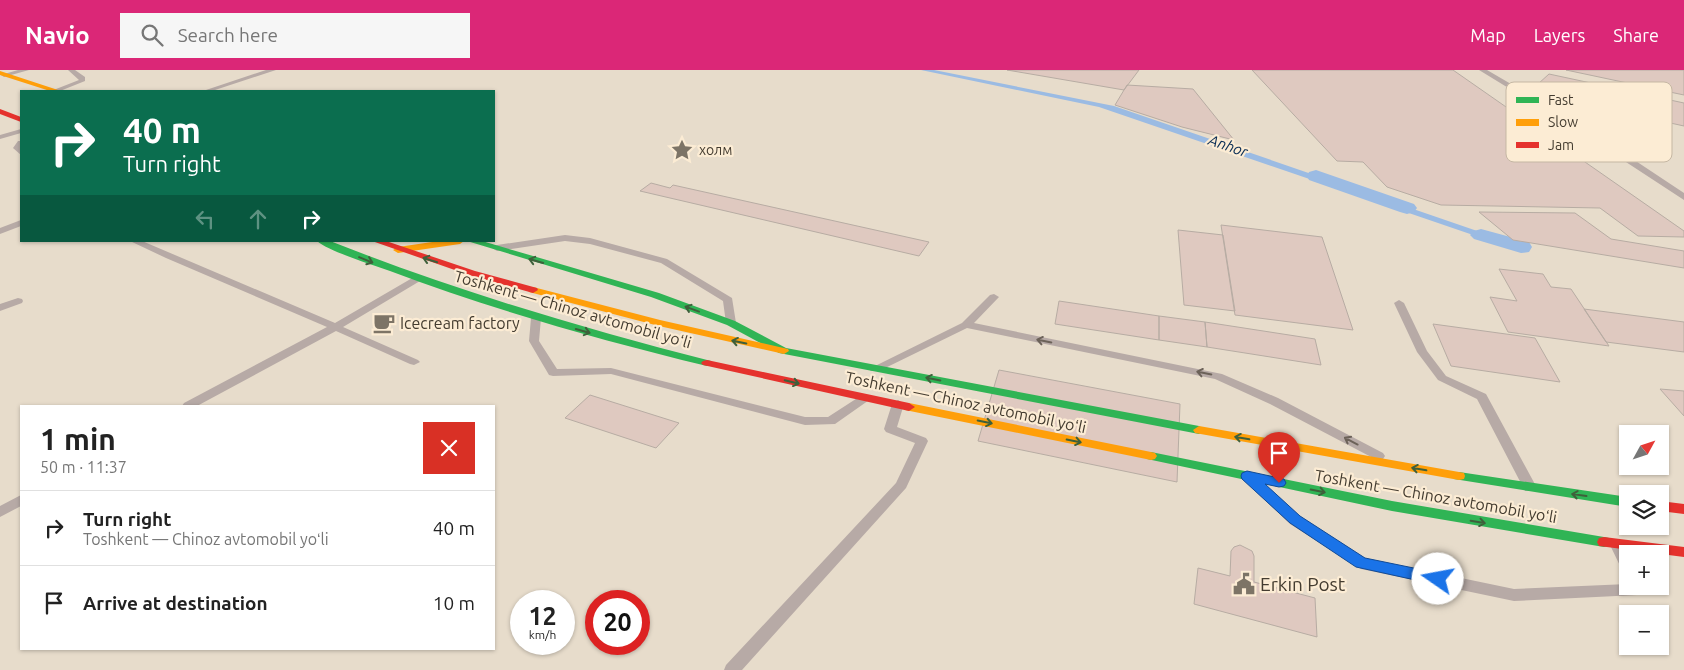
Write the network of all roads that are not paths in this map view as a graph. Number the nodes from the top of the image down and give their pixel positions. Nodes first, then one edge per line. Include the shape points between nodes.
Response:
1 (26, 70) edge
2 (71, 70) edge
3 (273, 70) edge
4 (1482, 70) edge
5 (4, 73) edge
6 (1506, 84) edge
7 (52, 90) edge
8 (58, 90) edge
9 (209, 90) edge
10 (0, 111) edge
11 (20, 120) edge
12 (20, 131) edge
13 (0, 136) edge
14 (1631, 162) edge
15 (1684, 197) edge
16 (20, 223) edge
17 (0, 231) edge
18 (136, 242) edge
19 (324, 242) edge
20 (378, 242) edge
21 (453, 242) edge
22 (474, 242) edge
23 (493, 249) junction
24 (398, 250) junction
25 (417, 279) junction
26 (994, 297) dead end
27 (18, 301) dead end
28 (1399, 303) dead end
29 (0, 308) edge
30 (536, 318) junction
31 (731, 323) junction
32 (966, 325) junction
33 (337, 326) junction
34 (783, 351) junction
35 (414, 362) dead end
36 (875, 369) junction
37 (866, 398) junction
38 (898, 404) junction
39 (190, 405) edge
40 (1393, 465) junction
41 (1247, 476) junction
42 (1530, 488) junction
43 (20, 501) edge
44 (1619, 501) edge
45 (1669, 508) edge
46 (1684, 510) edge
47 (0, 512) edge
48 (1618, 545) joint
49 (1684, 552) edge
50 (1669, 559) edge
51 (1684, 563) edge
52 (1619, 591) edge
53 (732, 670) edge

1 - 5 lane
2 - 8 lane via 83,78 82,81
3 - 9 lane
4 - 6 lane
5 - 7 main road
10 - 11 main road
12 - 13 lane
14 - 15 lane
16 - 17 lane
18 - 33 lane
19 -> 25 main road, Toshkent — Chinoz avtomobil yoʻli
20 - 24 main road, Toshkent — Chinoz avtomobil yoʻli
21 - 24 main road
22 - 23 main road
31 -> 23 main road via 655,295
23 - 31 lane via 565,238 664,262 728,300
34 -> 24 main road, Toshkent — Chinoz avtomobil yoʻli via 561,298
25 - 30 main road, Toshkent — Chinoz avtomobil yoʻli
25 - 33 lane
26 - 32 lane
27 - 29 lane
28 - 42 lane via 1422,352 1442,378 1482,396
30 -> 37 main road, Toshkent — Chinoz avtomobil yoʻli via 695,361
30 - 37 lane via 534,341 553,373 611,371 805,421 831,421
31 - 34 main road
32 - 36 lane
40 -> 32 lane via 1274,401 1218,376
33 - 35 lane
33 - 39 lane
34 - 36 main road, Toshkent — Chinoz avtomobil yoʻli
40 -> 36 main road, Toshkent — Chinoz avtomobil yoʻli
37 - 38 main road, Toshkent — Chinoz avtomobil yoʻli
38 -> 41 main road, Toshkent — Chinoz avtomobil yoʻli
38 - 53 lane via 890,428 922,441 901,485
42 -> 40 main road, Toshkent — Chinoz avtomobil yoʻli
41 -> 48 main road, Toshkent — Chinoz avtomobil yoʻli via 1442,515
41 - 52 lane via 1295,520 1361,563 1514,595
44 -> 42 main road, Toshkent — Chinoz avtomobil yoʻli
43 - 47 lane
45 - 46 main road
48 - 49 main road
50 - 51 main road

